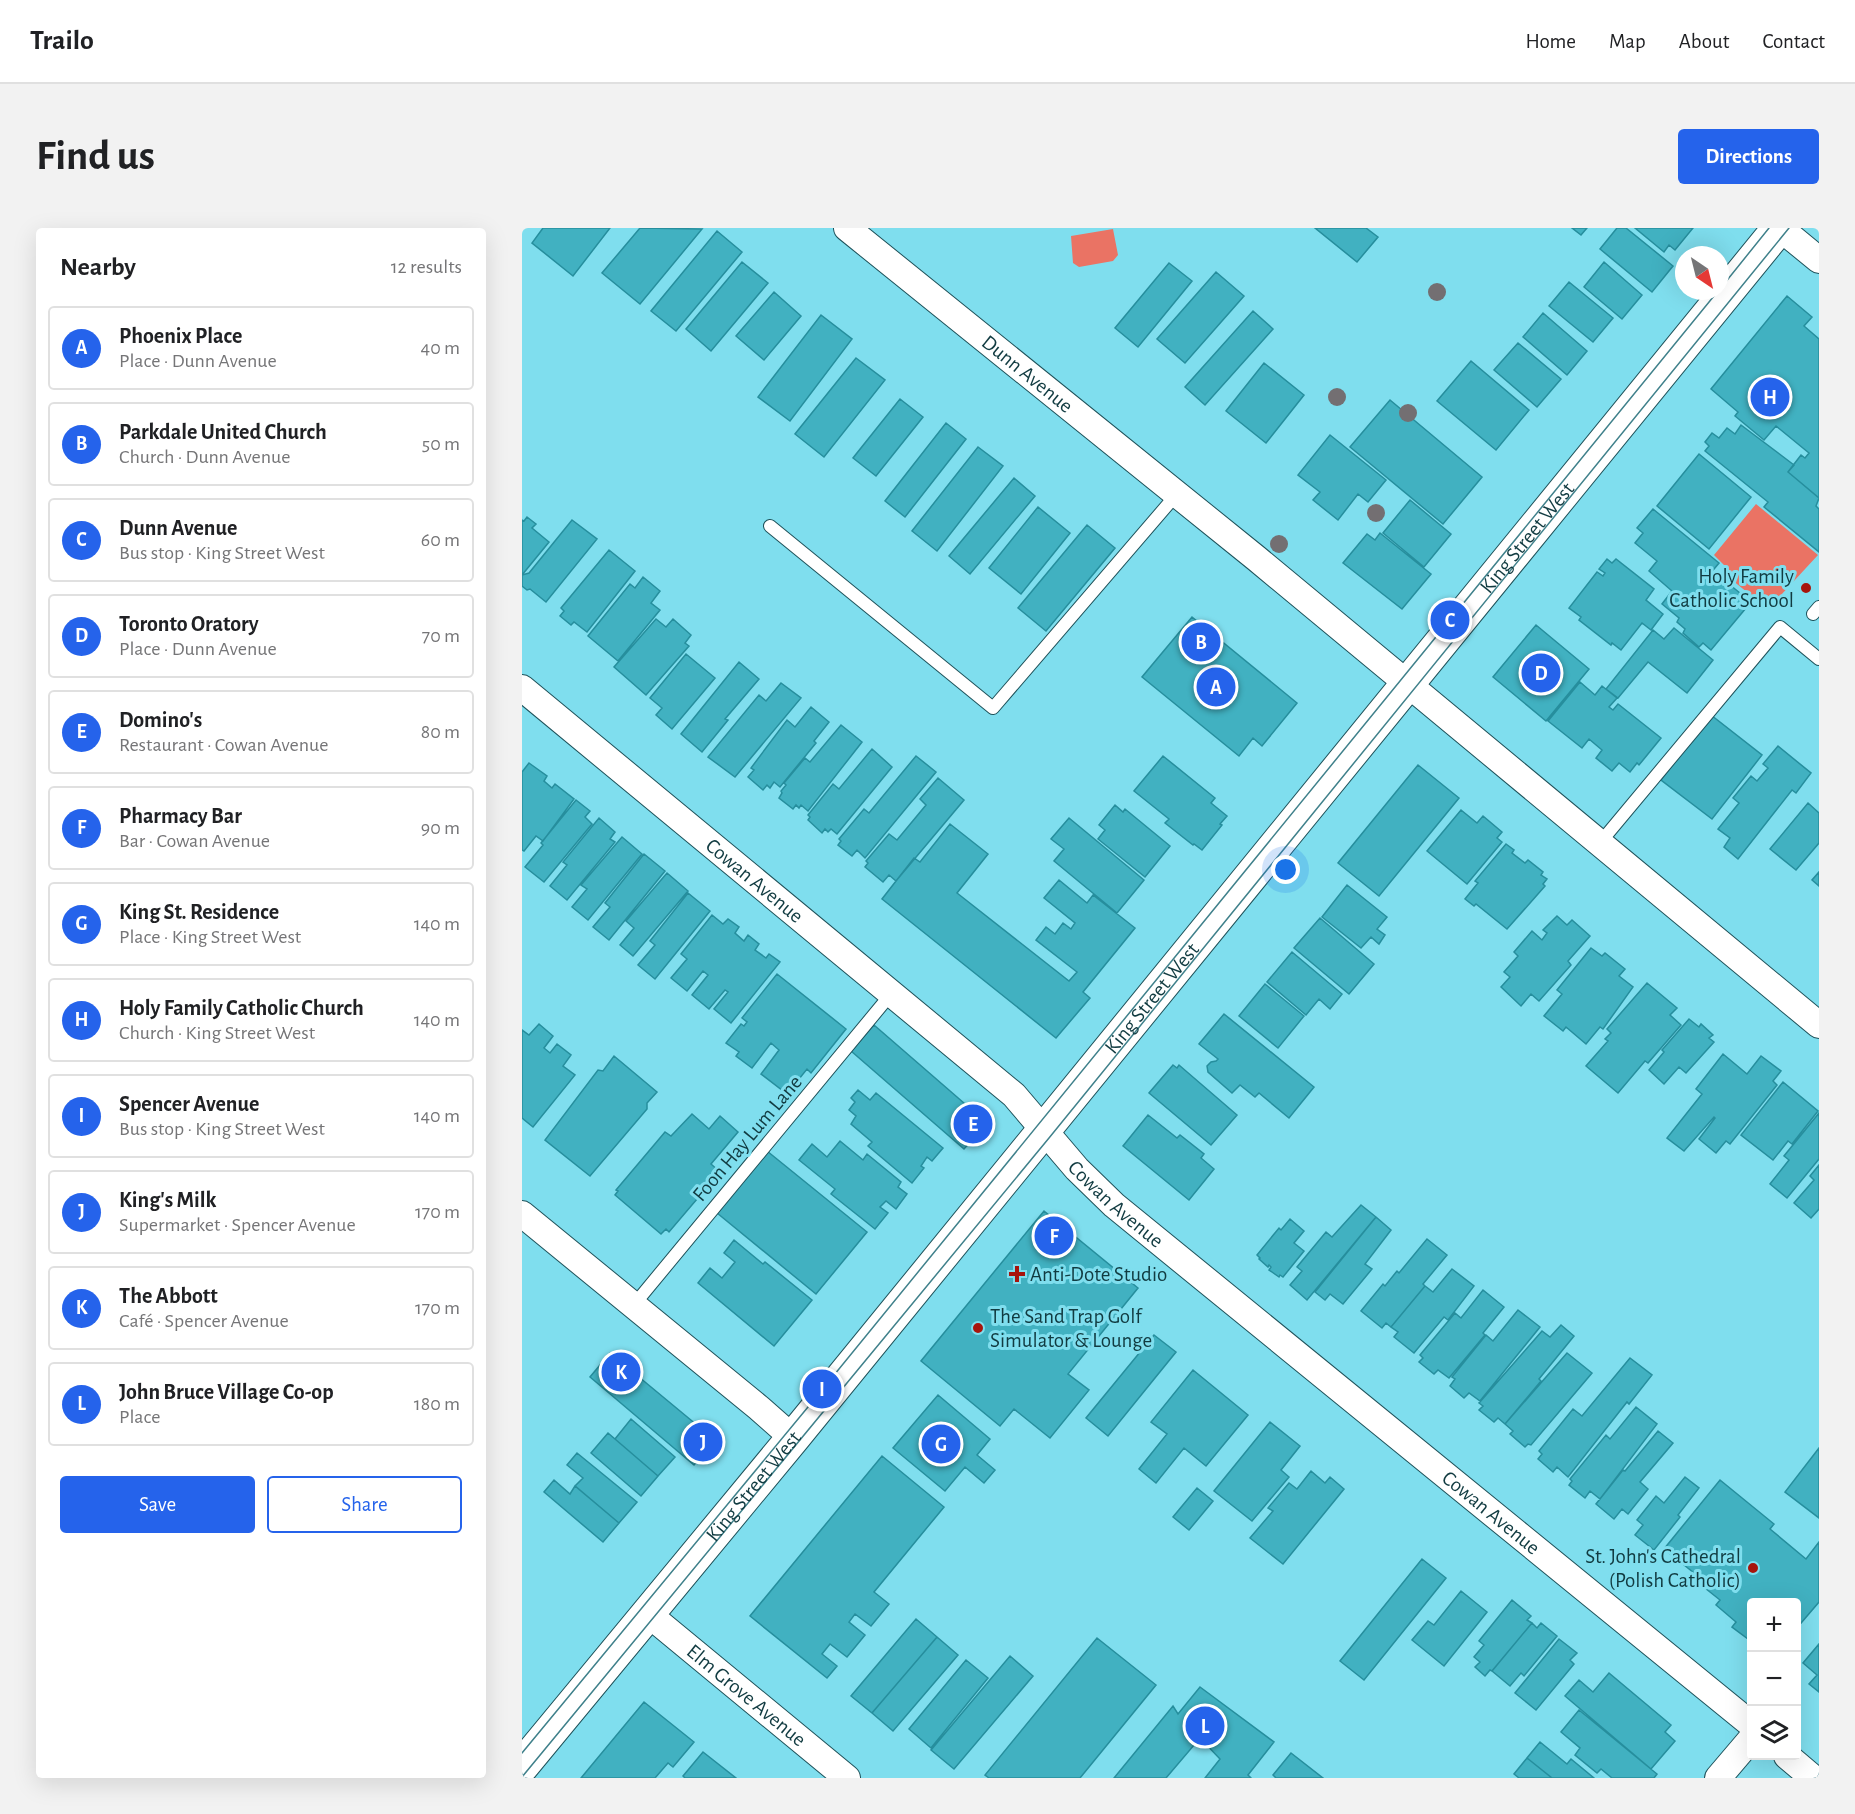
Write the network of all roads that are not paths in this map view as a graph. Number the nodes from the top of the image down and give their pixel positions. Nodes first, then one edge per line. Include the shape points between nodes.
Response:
1 (1779, 228) edge
2 (860, 232) edge
3 (1819, 260) edge
4 (1176, 495) junction
5 (770, 526) dead end
6 (1819, 659) edge
7 (1408, 683) junction
8 (522, 688) edge
9 (1599, 844) junction
10 (891, 994) junction
11 (1819, 1025) edge
12 (1043, 1131) junction
13 (522, 1214) edge
14 (633, 1306) junction
15 (793, 1438) junction
16 (647, 1613) junction
17 (1747, 1721) edge
18 (1747, 1744) edge
19 (1793, 1760) edge
20 (522, 1766) edge
21 (847, 1778) edge
22 (1718, 1778) edge
23 (1813, 1778) edge

1 - 3 street
1 - 7 main road, King Street West
2 - 4 street, Dunn Avenue
4 - 5 lane via 993,708
4 - 7 street, Dunn Avenue
6 - 9 lane via 1780,627
7 - 9 street, Dunn Avenue
7 - 12 main road, King Street West
8 - 10 street, Cowan Avenue
9 - 11 street, Dunn Avenue
10 - 12 street, Cowan Avenue via 1014,1095
10 - 14 lane, Foon Hay Lum Lane
12 - 15 main road, King Street West
12 - 17 street, Cowan Avenue via 1114,1204
13 - 14 street
14 - 15 street
15 - 16 main road, King Street West
16 - 20 main road, King Street West
16 - 21 street, Elm Grove Avenue
18 - 22 street
19 - 23 street

